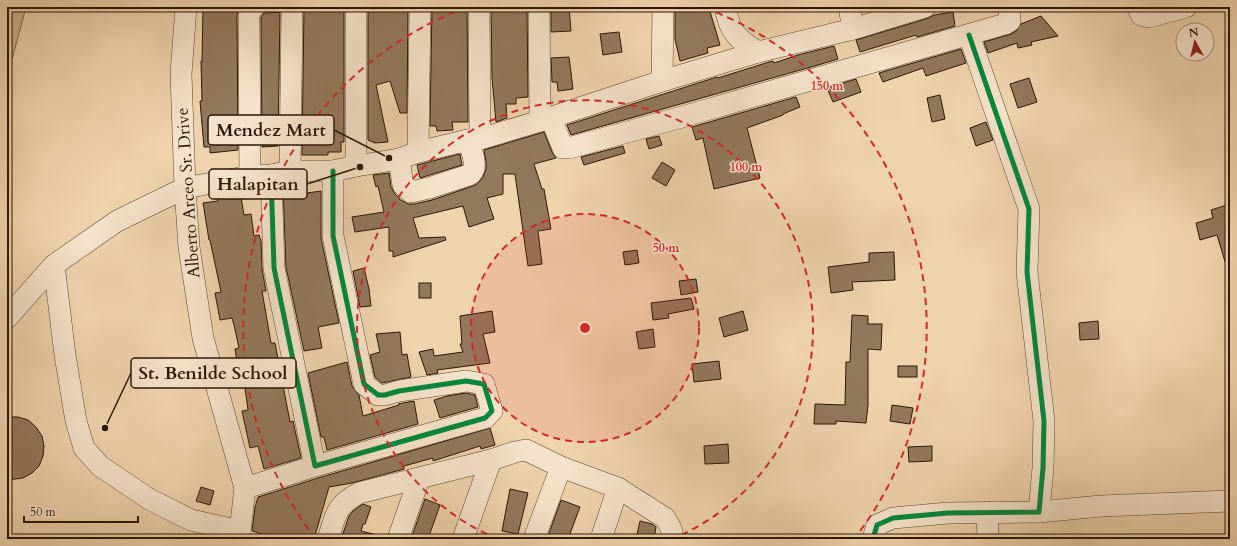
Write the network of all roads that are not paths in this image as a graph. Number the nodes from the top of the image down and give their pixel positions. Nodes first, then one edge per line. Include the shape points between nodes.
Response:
1 (186, 7) edge
2 (254, 7) edge
3 (292, 7) edge
4 (356, 7) edge
5 (420, 7) edge
6 (479, 7) edge
7 (539, 7) edge
8 (663, 7) edge
9 (725, 7) edge
10 (849, 7) edge
11 (1009, 7) edge
12 (1138, 7) edge
13 (1186, 7) edge
14 (914, 9) edge
15 (853, 29) junction
16 (969, 35) junction
17 (758, 52) junction
18 (662, 81) junction
19 (546, 120) junction
20 (474, 139) junction
21 (418, 152) junction
22 (399, 159) junction
23 (356, 166) junction
24 (333, 171) junction
25 (281, 173) junction
26 (250, 176) junction
27 (185, 188) junction
28 (54, 265) junction
29 (7, 318) edge
30 (491, 460) junction
31 (315, 466) junction
32 (561, 467) junction
33 (419, 479) junction
34 (245, 488) junction
35 (618, 488) junction
36 (1230, 501) edge
37 (987, 512) junction
38 (1039, 512) junction
39 (239, 535) edge
40 (328, 539) edge
41 (398, 539) edge
42 (463, 539) edge
43 (534, 539) edge
44 (601, 539) edge
45 (672, 539) edge
46 (873, 539) edge
47 (988, 539) edge

1 - 27 street, Alberto Arceo Sr. Drive via 181,74
2 - 26 street via 249,15
3 - 25 street
4 - 23 street
5 - 21 street
6 - 20 street
7 - 19 street
8 - 18 street
9 - 17 street via 728,22 742,42
10 - 15 street
11 - 16 street via 1010,21
12 - 13 street via 1141,15 1149,17
14 - 15 street
15 - 17 street
16 - 19 street via 569,148 563,148
16 - 38 street via 1029,209 1027,272 1044,421
17 - 18 street
18 - 19 street
19 - 20 street
20 - 21 street
20 - 22 street via 473,172 429,188 411,192 403,185
21 - 22 street
22 - 23 street
23 - 24 street
24 - 25 street
24 - 31 street via 334,236 364,384 378,395 385,395 466,381 484,384 492,411 484,418
25 - 26 street
25 - 31 street via 274,268
26 - 27 street
27 - 28 street via 117,221
27 - 34 street, Alberto Arceo Sr. Drive via 189,247 203,338
28 - 29 street
28 - 39 street via 76,421 84,448 100,466 149,498 191,520
30 - 32 street via 526,450
30 - 33 street
30 - 42 street
31 - 34 street
32 - 35 street
32 - 43 street
33 - 40 street via 359,493 346,500 338,509
33 - 41 street
34 - 39 street, Alberto Arceo Sr. Drive
35 - 44 street
35 - 45 street via 665,518
36 - 38 street via 1101,506
37 - 38 street
37 - 46 street via 893,518 878,525
37 - 47 street

